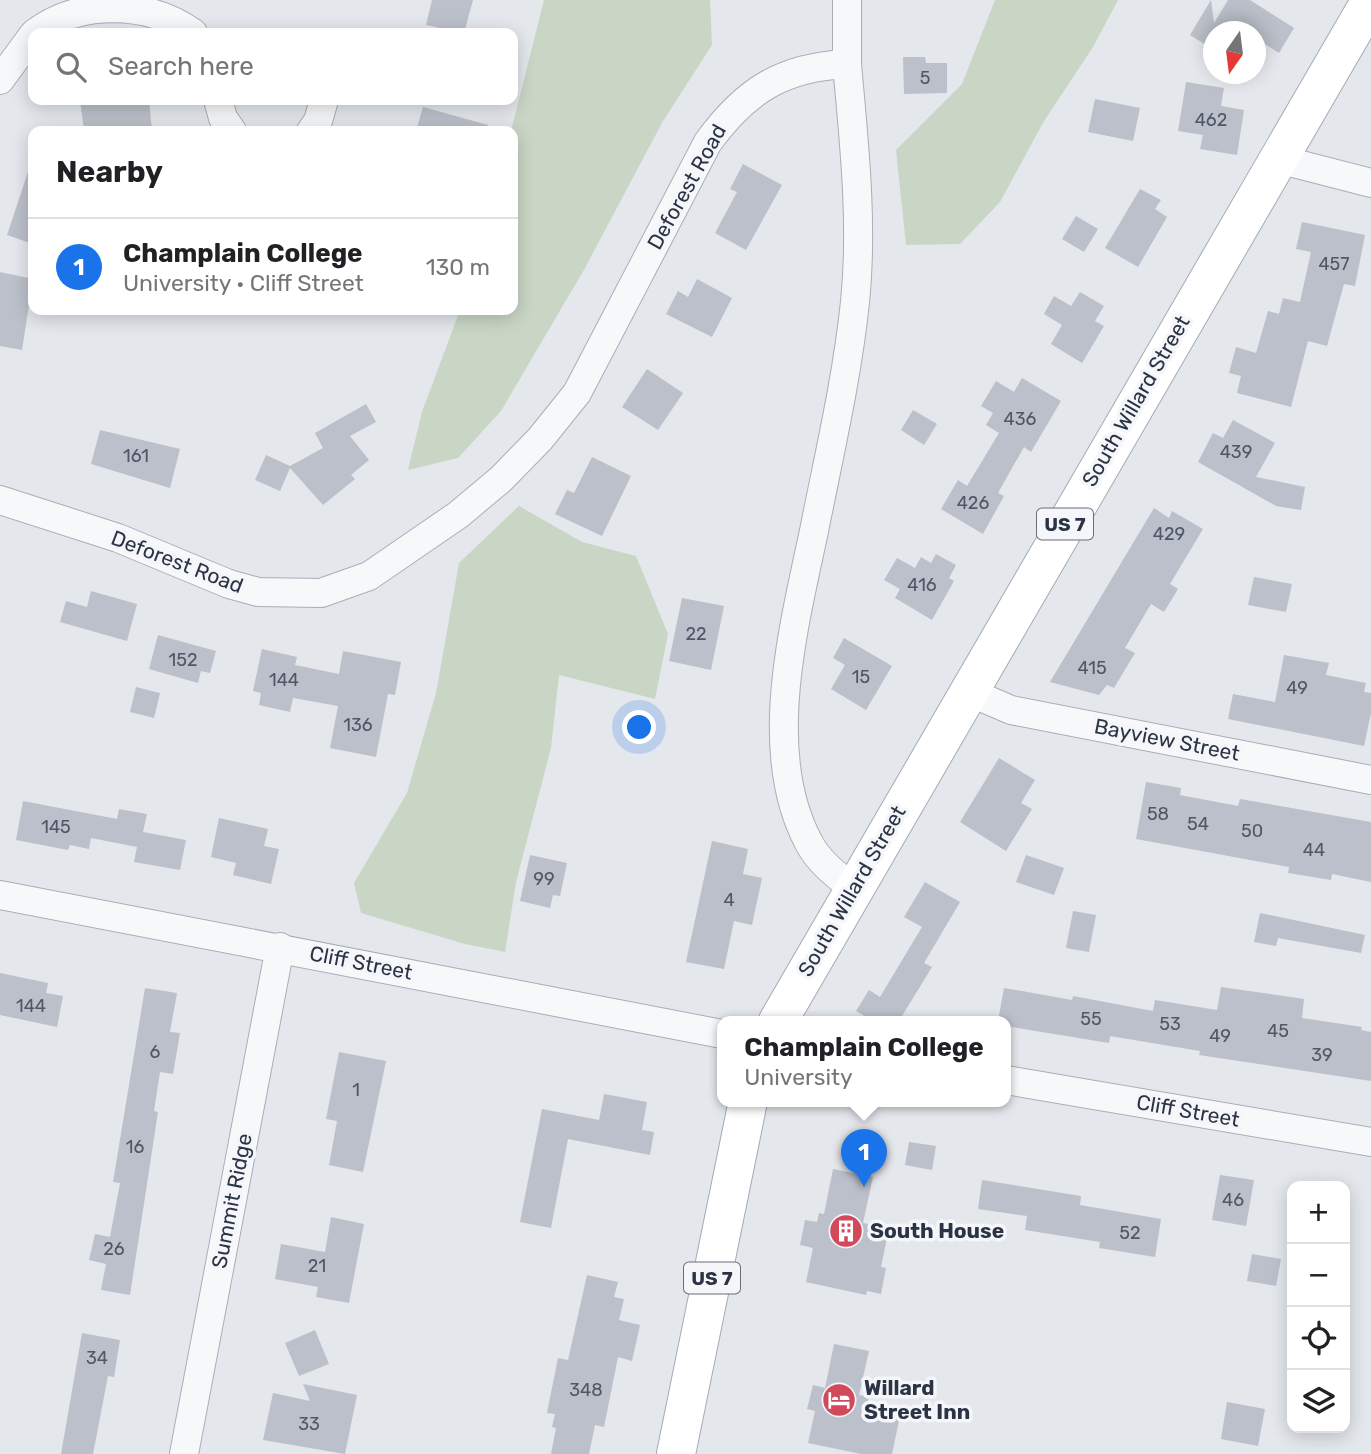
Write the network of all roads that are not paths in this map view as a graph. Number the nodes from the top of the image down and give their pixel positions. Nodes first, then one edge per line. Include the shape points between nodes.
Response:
1 (847, 0) edge
2 (1371, 0) edge
3 (42, 28) edge
4 (185, 28) edge
5 (28, 42) edge
6 (847, 64) junction
7 (0, 80) edge
8 (219, 105) edge
9 (323, 105) edge
10 (229, 126) edge
11 (314, 126) edge
12 (1278, 159) junction
13 (1371, 183) edge
14 (0, 500) edge
15 (967, 691) junction
16 (1371, 780) edge
17 (853, 888) junction
18 (0, 895) edge
19 (280, 947) junction
20 (781, 1016) edge
21 (717, 1033) edge
22 (1011, 1081) edge
23 (747, 1107) edge
24 (1371, 1142) edge
25 (184, 1454) edge
26 (676, 1454) edge

1 - 6 street
2 - 12 main road, South Willard Street / US 7
3 - 4 street via 74,10 114,4 167,16
5 - 7 street
6 - 14 street, Deforest Road via 811,66 780,77 749,95 726,117 708,142 577,393 501,479 369,576 321,593 258,592 118,538
6 - 17 street via 856,180 855,300 845,376 789,655 785,721 799,819 818,858
8 - 10 street
9 - 11 street
12 - 13 street
12 - 15 main road, South Willard Street / US 7
15 - 16 street, Bayview Street via 1011,710
15 - 17 main road, South Willard Street / US 7
17 - 20 main road, South Willard Street / US 7
18 - 19 street, Cliff Street
19 - 21 street, Cliff Street
19 - 25 street, Summit Ridge
22 - 24 street, Cliff Street
23 - 26 main road, US 7

